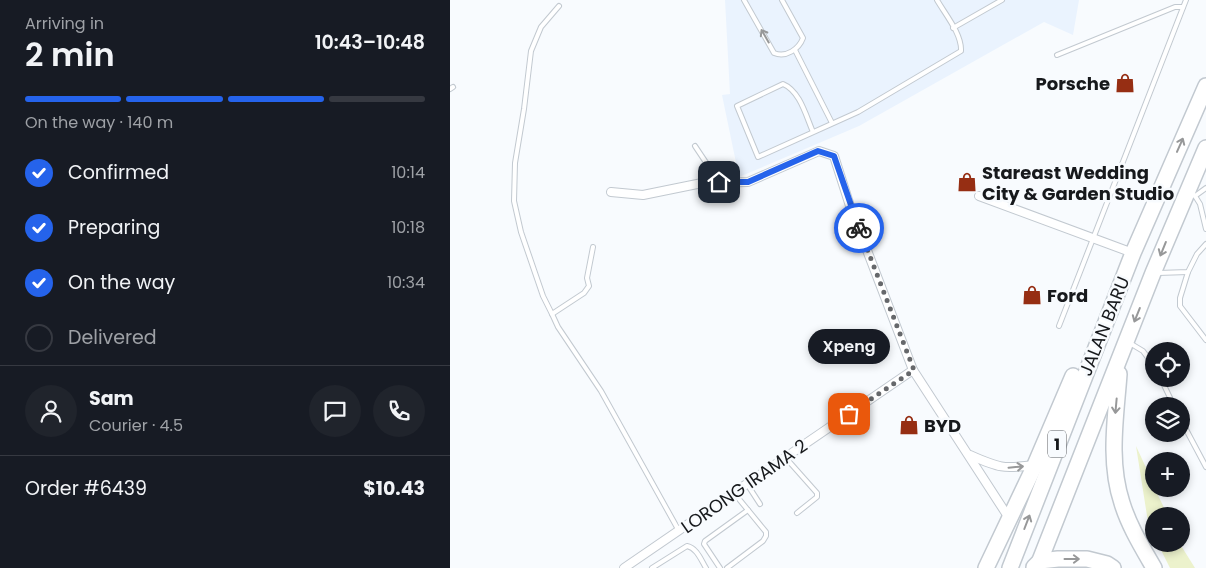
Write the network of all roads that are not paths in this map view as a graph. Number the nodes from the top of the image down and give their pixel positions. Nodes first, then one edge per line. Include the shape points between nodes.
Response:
1 (744, 0) edge
2 (782, 0) edge
3 (937, 0) edge
4 (1002, 0) edge
5 (1186, 0) edge
6 (559, 6) dead end
7 (1183, 6) junction
8 (954, 28) junction
9 (795, 50) junction
10 (1057, 55) dead end
11 (1206, 86) edge
12 (832, 123) junction
13 (813, 132) junction
14 (695, 146) dead end
15 (1206, 148) edge
16 (719, 182) junction
17 (1206, 188) edge
18 (611, 192) dead end
19 (1191, 193) junction
20 (979, 196) dead end
21 (1206, 229) edge
22 (1092, 239) junction
23 (1206, 244) edge
24 (593, 247) dead end
25 (1133, 253) junction
26 (1188, 272) junction
27 (1153, 273) junction
28 (552, 314) junction
29 (1106, 321) junction
30 (1059, 326) dead end
31 (1206, 340) edge
32 (1126, 341) junction
33 (1145, 354) edge
34 (1120, 357) junction
35 (914, 370) junction
36 (1190, 437) edge
37 (969, 455) junction
38 (785, 457) junction
39 (1035, 465) junction
40 (1206, 467) edge
41 (746, 484) junction
42 (734, 493) junction
43 (760, 504) dead end
44 (748, 510) junction
45 (798, 513) dead end
46 (1009, 518) junction
47 (678, 531) junction
48 (1037, 566) edge
49 (629, 567) edge
50 (652, 568) edge
51 (706, 568) edge
52 (720, 568) edge
53 (727, 568) edge
54 (986, 568) edge
55 (1010, 568) edge
56 (1113, 568) edge
57 (1154, 568) edge

9 -> 1 lane via 782,55 774,53
2 - 9 lane via 803,38
3 - 8 lane
4 - 8 lane
5 - 7 lane
6 - 28 lane via 541,27 531,51 514,202 521,232
7 - 10 lane
7 - 22 lane
8 - 12 lane via 961,45 961,51 955,56 858,112
9 - 12 lane
25 -> 11 highway, JALAN BARU / 1
12 - 13 lane
13 - 13 lane via 758,158 737,106 783,84 795,92
14 - 16 lane
15 - 19 highway, JALAN BARU / 1
16 - 18 street via 643,195
16 - 35 street via 748,182 818,151 834,156 850,206
17 - 19 lane
19 - 21 lane via 1200,204
19 -> 27 highway, JALAN BARU / 1
20 - 22 street
22 - 25 street
22 - 30 lane
23 - 26 lane
24 - 28 lane via 587,278 589,286 584,293
25 - 29 highway, JALAN BARU / 1
26 - 27 lane
26 - 31 lane via 1180,306
27 -> 32 highway, JALAN BARU / 1
28 - 47 lane via 601,391
29 - 39 highway via 1086,350
55 -> 29 highway, JALAN BARU / 1
32 - 33 lane
32 - 34 highway, JALAN BARU / 1
34 - 48 highway, JALAN BARU / 1
34 -> 57 highway via 1114,460 1122,502 1138,541
35 - 37 street
35 - 38 street, LORONG IRAMA 2
36 - 40 lane
37 -> 39 street via 997,467
37 - 46 street
38 - 41 street, LORONG IRAMA 2
38 - 45 lane via 817,497
39 - 46 highway
41 - 42 street, LORONG IRAMA 2
41 - 43 lane
42 - 44 lane
42 - 47 street, LORONG IRAMA 2
44 - 52 lane via 704,544
44 - 53 lane via 766,536
46 - 54 highway
47 - 49 street, LORONG IRAMA 2
48 -> 56 highway via 1058,559 1087,559
50 - 51 lane via 687,546 695,550

